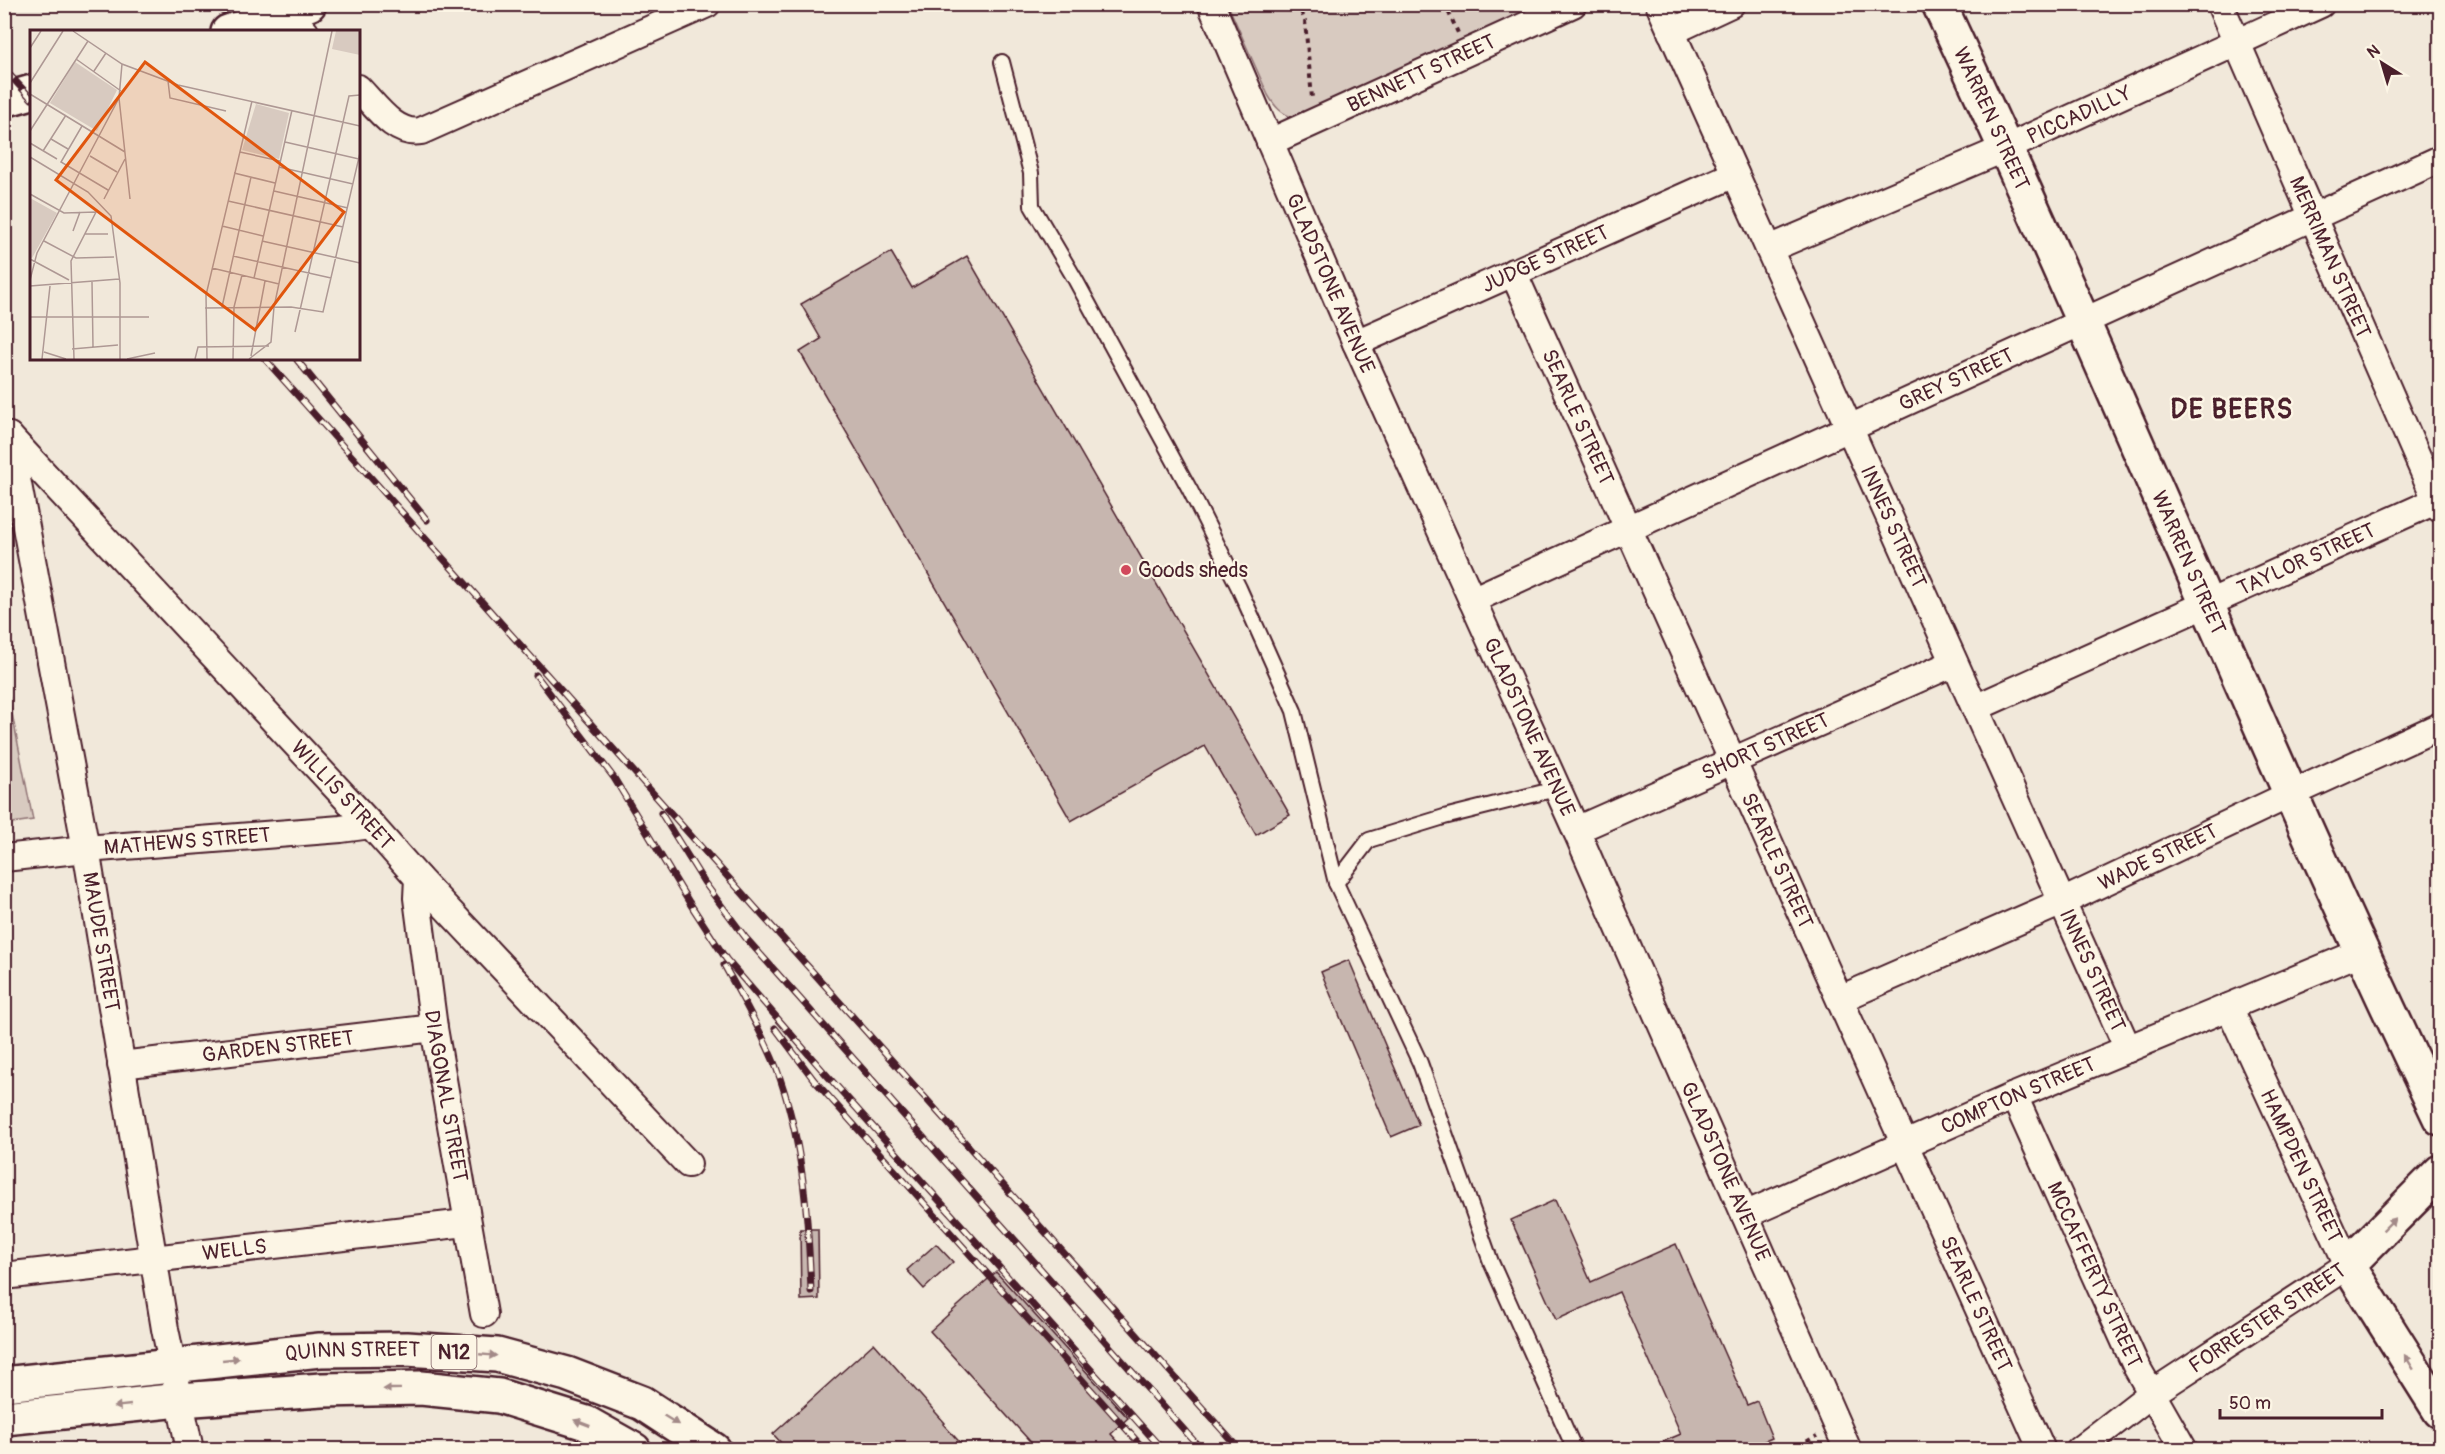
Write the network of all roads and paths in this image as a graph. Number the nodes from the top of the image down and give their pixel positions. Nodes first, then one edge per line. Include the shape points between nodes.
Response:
1 (707, 4) edge
2 (1211, 4) edge
3 (1298, 4) edge
4 (1445, 4) edge
5 (1573, 4) edge
6 (1659, 4) edge
7 (1731, 4) edge
8 (1939, 4) edge
9 (2220, 4) edge
10 (2321, 4) edge
11 (300, 16) edge
12 (237, 30) edge
13 (1671, 32) junction
14 (2236, 43) junction
15 (1468, 52) junction
16 (1002, 62) dead end
17 (360, 90) edge
18 (30, 93) edge
19 (4, 100) edge
20 (1314, 122) junction
21 (1270, 142) junction
22 (2006, 148) junction
23 (2440, 159) edge
24 (1734, 174) junction
25 (2313, 217) junction
26 (1769, 249) junction
27 (1513, 272) junction
28 (2084, 321) junction
29 (1356, 343) junction
30 (1849, 428) junction
31 (7, 430) edge
32 (2439, 503) edge
33 (1628, 528) junction
34 (1472, 600) junction
35 (2207, 604) junction
36 (1954, 663) junction
37 (1975, 708) junction
38 (2440, 726) edge
39 (1733, 761) junction
40 (1556, 789) junction
41 (2291, 794) junction
42 (371, 825) junction
43 (1576, 830) junction
44 (86, 849) junction
45 (4, 858) edge
46 (418, 878) junction
47 (1336, 883) junction
48 (2062, 902) junction
49 (2361, 952) junction
50 (1840, 999) junction
51 (2229, 1007) junction
52 (434, 1028) junction
53 (2128, 1048) junction
54 (121, 1065) junction
55 (2014, 1096) junction
56 (2440, 1118) edge
57 (1905, 1145) junction
58 (688, 1164) dead end
59 (2440, 1172) edge
60 (1745, 1215) junction
61 (466, 1223) junction
62 (154, 1258) junction
63 (2348, 1265) junction
64 (4, 1276) edge
65 (484, 1314) dead end
66 (173, 1365) junction
67 (4, 1384) edge
68 (2151, 1394) junction
69 (180, 1400) junction
70 (2440, 1411) edge
71 (4, 1418) edge
72 (1842, 1438) edge
73 (190, 1449) edge
74 (634, 1449) edge
75 (714, 1449) edge
76 (1575, 1449) edge
77 (1791, 1449) edge
78 (2042, 1449) edge
79 (2079, 1449) edge
80 (2184, 1449) edge

1 - 17 street via 421,131 403,130
2 - 21 street, GLADSTONE AVENUE
3 - 20 path via 1305,21
4 - 15 path
5 - 15 street, BENNETT STREET
6 - 13 street, INNES STREET
7 - 13 street
8 - 22 main road, WARREN STREET
9 - 14 street, MERRIMAN STREET
10 - 14 street, PICCADILLY
11 - 12 main road
13 - 24 street, INNES STREET
14 - 22 street, PICCADILLY
14 - 25 street, MERRIMAN STREET
15 - 20 street, BENNETT STREET
16 - 47 lane via 1031,172 1032,206 1076,279 1239,588 1294,711
18 - 19 main road
20 - 21 street, BENNETT STREET
21 - 29 street, GLADSTONE AVENUE
22 - 26 street, PICCADILLY
22 - 28 main road, WARREN STREET
23 - 25 street, GREY STREET
24 - 26 street, INNES STREET
24 - 27 street, JUDGE STREET
25 - 28 street, GREY STREET
25 - 32 street, MERRIMAN STREET
26 - 30 street, INNES STREET
27 - 29 street, JUDGE STREET
27 - 33 street, SEARLE STREET
28 - 30 street, GREY STREET
28 - 35 main road, WARREN STREET
29 - 34 street, GLADSTONE AVENUE
30 - 33 street, GREY STREET
30 - 36 street, INNES STREET
31 - 42 street, WILLIS STREET
31 - 44 street, MAUDE STREET
32 - 35 street, TAYLOR STREET
33 - 34 street, GREY STREET
33 - 39 street, SEARLE STREET
34 - 40 street, GLADSTONE AVENUE
35 - 37 street, TAYLOR STREET
35 - 41 main road, WARREN STREET
36 - 37 street, INNES STREET
36 - 39 street, SHORT STREET
37 - 48 street, INNES STREET
38 - 41 street, WADE STREET
39 - 43 street, SHORT STREET
39 - 50 street, SEARLE STREET
40 - 43 street, GLADSTONE AVENUE
40 - 47 lane via 1369,840
41 - 48 street, WADE STREET
41 - 49 main road, WARREN STREET
42 - 44 street, MATHEWS STREET
42 - 46 street, WILLIS STREET
43 - 60 street, GLADSTONE AVENUE
44 - 45 street, MATHEWS STREET
44 - 54 street, MAUDE STREET
46 - 52 street, DIAGONAL STREET via 417,898
46 - 58 street, WILLIS STREET
47 - 76 lane via 1420,1063 1491,1262
48 - 50 street, WADE STREET
48 - 53 street, INNES STREET
49 - 51 street, COMPTON STREET
49 - 56 main road, WARREN STREET
50 - 57 street, SEARLE STREET
51 - 53 street, COMPTON STREET
51 - 63 street, HAMPDEN STREET
52 - 54 street, GARDEN STREET
52 - 61 street, DIAGONAL STREET
53 - 55 street, COMPTON STREET
54 - 62 street, MAUDE STREET
55 - 57 street, COMPTON STREET
55 - 68 street, MCCAFFERTY STREET
57 - 60 street, COMPTON STREET
57 - 78 street, SEARLE STREET
63 -> 59 main road, FORRESTER STREET
60 - 72 street, GLADSTONE AVENUE
61 - 62 street, WELLS
61 - 65 street, DIAGONAL STREET
62 - 64 street, WELLS
62 - 66 street, MAUDE STREET
63 - 68 street, FORRESTER STREET
70 -> 63 main road, HAMPDEN STREET
66 - 67 main road, QUINN STREET / N12
66 - 69 street, MAUDE STREET
66 -> 75 main road, QUINN STREET / N12 via 320,1350 407,1349 497,1355 567,1374 642,1403
68 - 79 street, FORRESTER STREET
68 - 80 street, MCCAFFERTY STREET
69 -> 71 main road, QUINN STREET / N12
69 - 73 street, MAUDE STREET
74 -> 69 main road, QUINN STREET / N12 via 586,1423 499,1396 422,1388
72 - 77 path

